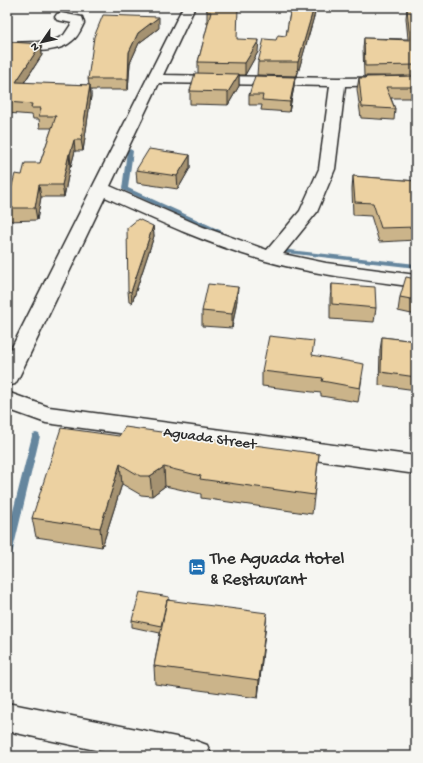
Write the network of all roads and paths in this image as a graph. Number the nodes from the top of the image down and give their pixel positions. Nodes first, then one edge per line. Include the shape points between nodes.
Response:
1 (188, 7) edge
2 (61, 17) dead end
3 (7, 47) edge
4 (154, 79) junction
5 (416, 81) edge
6 (338, 82) junction
7 (100, 188) junction
8 (271, 256) junction
9 (416, 281) edge
10 (7, 379) edge
11 (7, 400) edge
12 (416, 465) edge
13 (7, 717) edge
14 (196, 756) edge

1 - 4 street
2 - 3 street via 77,20 78,23 63,42 48,46
4 - 6 street
4 - 7 street
5 - 6 street
6 - 8 street via 327,170 308,212
7 - 8 street via 207,236
7 - 10 street
8 - 9 street via 296,263
11 - 12 street, Aguada Street via 46,415
13 - 14 street

